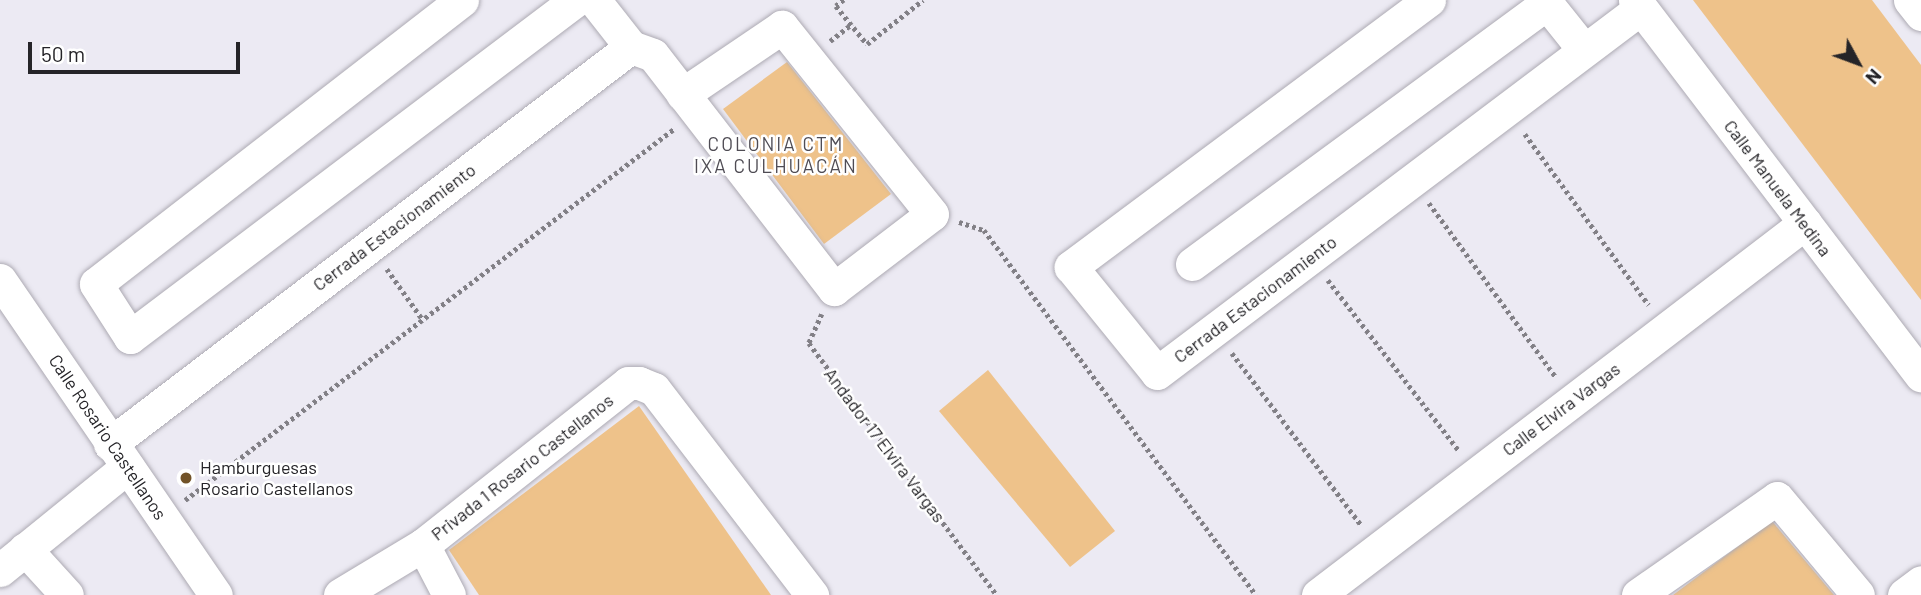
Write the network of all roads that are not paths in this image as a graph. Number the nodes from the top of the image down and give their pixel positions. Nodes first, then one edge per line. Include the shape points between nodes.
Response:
1 (462, 0) edge
2 (576, 0) edge
3 (594, 0) edge
4 (1429, 0) edge
5 (1910, 0) edge
6 (1546, 2) edge
7 (1638, 4) edge
8 (1921, 15) edge
9 (631, 47) junction
10 (1584, 50) junction
11 (690, 103) junction
12 (1805, 223) junction
13 (1192, 264) dead end
14 (5, 296) edge
15 (1921, 376) edge
16 (118, 456) junction
17 (423, 545) junction
18 (13, 560) edge
19 (1921, 582) edge
20 (66, 595) edge
21 (216, 595) edge
22 (340, 595) edge
23 (449, 595) edge
24 (812, 595) edge
25 (1318, 595) edge
26 (1638, 595) edge
27 (1858, 595) edge
28 (1904, 595) edge

1 - 2 street via 96,284 130,337
3 - 9 street
4 - 10 street, Cerrada Estacionamiento via 1071,267 1157,373
5 - 8 street
6 - 10 street
6 - 13 street
7 - 10 street, Cerrada Estacionamiento
7 - 12 street, Calle Manuela Medina
9 - 11 street via 653,55
9 - 16 street, Cerrada Estacionamiento via 370,246
11 - 11 street via 834,289 932,214 782,27
12 - 15 street, Calle Manuela Medina
12 - 25 street, Calle Elvira Vargas
14 - 16 street, Calle Rosario Castellanos
16 - 18 street, Cerrada Estacionamiento
16 - 21 street, Calle Rosario Castellanos
17 - 22 street, Privada 1 Rosario Castellanos
17 - 23 street, Privada 1 Rosario Castellanos
17 - 24 street, Privada 1 Rosario Castellanos via 628,383 639,383 653,389
18 - 20 street, Cerrada Estacionamiento
19 - 28 street
26 - 27 street via 1777,498

